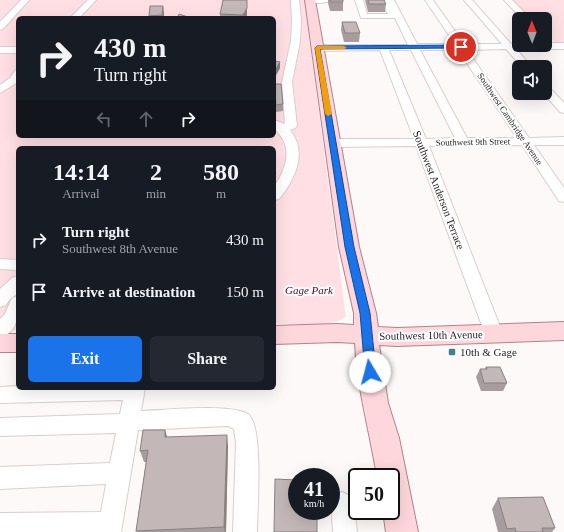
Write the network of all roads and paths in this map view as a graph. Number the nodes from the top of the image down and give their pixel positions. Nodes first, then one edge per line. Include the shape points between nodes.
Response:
1 (25, 0) edge
2 (92, 0) edge
3 (295, 0) edge
4 (310, 0) edge
5 (326, 0) edge
6 (359, 0) edge
7 (385, 0) edge
8 (390, 0) edge
9 (429, 0) edge
10 (468, 0) edge
11 (508, 0) edge
12 (520, 12) edge
13 (76, 16) edge
14 (0, 27) edge
15 (508, 46) junction
16 (559, 46) edge
17 (383, 47) junction
18 (414, 47) junction
19 (461, 47) junction
20 (317, 48) junction
21 (0, 50) edge
22 (16, 50) edge
23 (564, 55) edge
24 (521, 60) edge
25 (14, 84) edge
26 (0, 90) edge
27 (552, 97) edge
28 (564, 110) edge
29 (277, 125) edge
30 (564, 140) edge
31 (526, 141) junction
32 (421, 142) junction
33 (463, 142) junction
34 (333, 143) junction
35 (276, 193) edge
36 (564, 198) edge
37 (0, 264) edge
38 (16, 265) edge
39 (16, 291) edge
40 (16, 296) edge
41 (0, 301) edge
42 (0, 331) edge
43 (564, 331) edge
44 (494, 334) junction
45 (276, 335) edge
46 (366, 335) junction
47 (0, 343) edge
48 (16, 343) edge
49 (112, 390) edge
50 (135, 390) edge
51 (0, 395) edge
52 (129, 422) junction
53 (0, 427) edge
54 (120, 473) junction
55 (0, 478) edge
56 (342, 504) dead end
57 (0, 525) edge
58 (110, 528) edge
59 (245, 532) edge
60 (345, 532) edge
61 (402, 532) edge

1 - 14 street
2 - 13 street
3 - 29 street via 297,25 287,83 291,126
4 - 5 street
4 - 20 main road
6 - 7 street via 364,16 393,16
8 - 18 street
9 - 19 street, Southwest Cambridge Avenue
10 - 15 street
11 - 12 street
15 - 16 street
15 - 19 street
15 - 24 street
16 - 23 street
17 - 18 street
17 - 20 street
17 - 32 street, Southwest Anderson Terrace
18 - 19 street
18 - 33 street
19 - 31 street, Southwest Cambridge Avenue
20 - 34 main road
21 - 22 street
25 - 26 street
27 - 28 street
29 - 35 street via 287,136 293,150 286,178
30 - 31 street, Southwest 9th Street
31 - 33 street, Southwest 9th Street
31 - 36 street, Southwest Cambridge Avenue
32 - 33 street, Southwest 9th Street
32 - 34 street, Southwest 9th Street
32 - 44 street, Southwest Anderson Terrace
34 - 46 main road via 349,247 365,313
37 - 38 street
39 - 41 street via 3,295
40 - 42 street via 12,317
43 - 44 main road, Southwest 10th Avenue
44 - 46 main road, Southwest 10th Avenue via 397,337
45 - 46 main road, Southwest 10th Avenue
46 - 61 main road via 376,403 386,438
47 - 48 main road
49 - 51 street
50 - 52 street
52 - 53 street
52 - 54 street
52 - 59 street via 228,417 239,420 245,426 247,444
54 - 55 street
54 - 58 street
56 - 60 street
57 - 58 street

